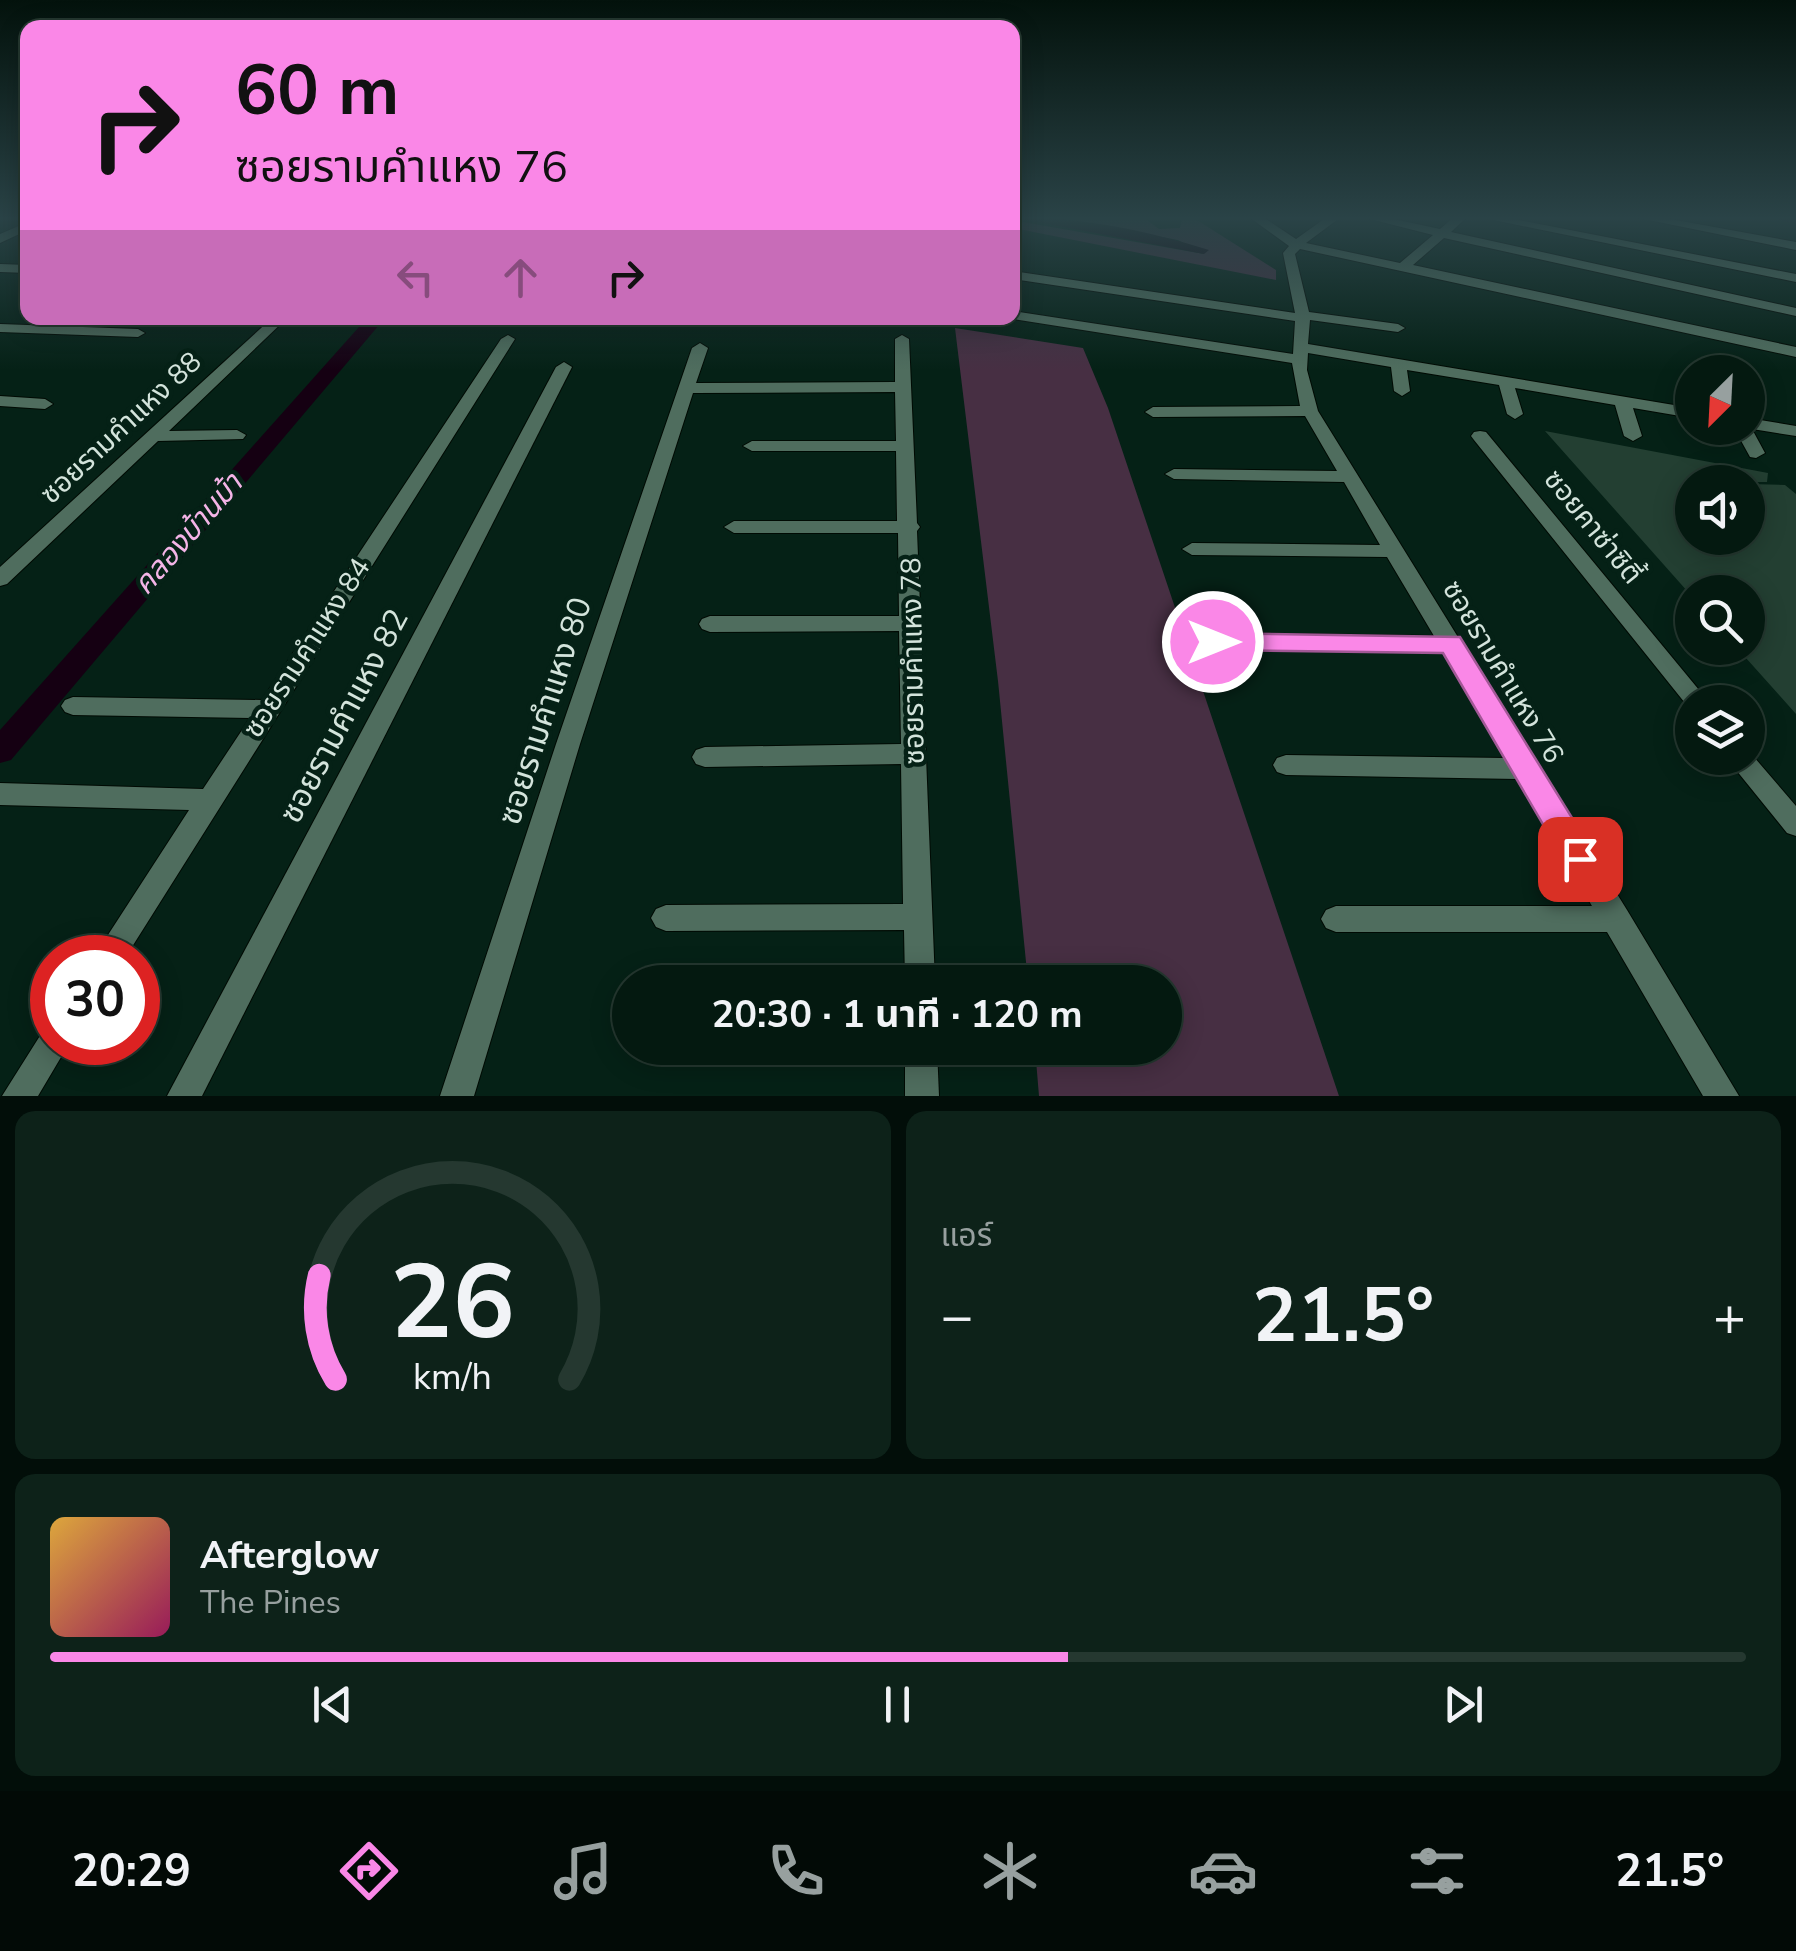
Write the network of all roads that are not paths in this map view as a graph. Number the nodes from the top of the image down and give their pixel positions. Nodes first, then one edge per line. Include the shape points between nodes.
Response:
1 (1294, 268) edge
2 (1408, 268) edge
3 (1596, 268) edge
4 (1746, 268) edge
5 (1020, 278) edge
6 (1796, 278) edge
7 (1796, 312) edge
8 (1020, 316) edge
9 (272, 325) edge
10 (0, 328) edge
11 (1398, 328) dead end
12 (138, 334) dead end
13 (1301, 336) junction
14 (508, 339) dead end
15 (902, 340) dead end
16 (700, 348) dead end
17 (1371, 349) dead end
18 (1796, 352) edge
19 (1398, 361) junction
20 (564, 366) dead end
21 (1505, 380) junction
22 (686, 388) junction
23 (903, 388) junction
24 (1402, 391) dead end
25 (1622, 400) junction
26 (0, 401) edge
27 (44, 404) dead end
28 (1675, 410) edge
29 (1310, 411) junction
30 (1153, 412) dead end
31 (1514, 414) dead end
32 (1765, 428) edge
33 (1796, 432) edge
34 (236, 434) dead end
35 (153, 436) junction
36 (1480, 436) dead end
37 (1633, 436) dead end
38 (1753, 445) edge
39 (752, 446) dead end
40 (905, 446) junction
41 (1756, 453) dead end
42 (1174, 474) dead end
43 (1352, 477) junction
44 (910, 527) junction
45 (734, 528) dead end
46 (1192, 549) dead end
47 (1396, 551) junction
48 (0, 579) edge
49 (912, 623) junction
50 (710, 624) dead end
51 (1213, 642) dead end
52 (1451, 644) junction
53 (1682, 685) edge
54 (74, 706) dead end
55 (267, 708) junction
56 (915, 754) junction
57 (706, 757) dead end
58 (1286, 765) dead end
59 (1526, 769) junction
60 (1755, 775) edge
61 (0, 794) edge
62 (209, 800) junction
63 (1796, 824) edge
64 (666, 918) dead end
65 (918, 918) junction
66 (1336, 918) dead end
67 (1617, 920) junction
68 (123, 935) edge
69 (919, 965) edge
70 (39, 1065) edge
71 (921, 1065) edge
72 (19, 1096) edge
73 (184, 1096) edge
74 (457, 1096) edge
75 (922, 1096) edge
76 (1722, 1096) edge

1 - 13 street, ซอยรามคำแหง 76
2 - 18 street
3 - 7 street
4 - 6 street
5 - 13 street
8 - 13 street
9 - 35 street, ซอยรามคำแหง 88
10 - 12 street
11 - 13 street
13 - 17 street
13 - 19 street
13 - 29 street, ซอยรามคำแหง 76 via 1302,390
14 - 55 street, ซอยรามคำแหง 84
15 - 23 street, ซอยรามคำแหง 78
16 - 22 street, ซอยรามคำแหง 80
19 - 21 street
19 - 24 street
20 - 73 street, ซอยรามคำแหง 82
21 - 25 street
21 - 31 street
22 - 23 street
22 - 74 street, ซอยรามคำแหง 80
23 - 40 street, ซอยรามคำแหง 78
25 - 28 street
25 - 37 street
26 - 27 street
29 - 30 street
29 - 43 street, ซอยรามคำแหง 76
32 - 33 street
34 - 35 street
35 - 48 street, ซอยรามคำแหง 88
36 - 53 street, ซอยคาซ่าซิตี้
38 - 41 street
39 - 40 street
40 - 44 street, ซอยรามคำแหง 78
42 - 43 street
43 - 47 street, ซอยรามคำแหง 76
44 - 45 street
44 - 49 street, ซอยรามคำแหง 78
46 - 47 street
47 - 52 street, ซอยรามคำแหง 76
49 - 50 street
49 - 56 street, ซอยรามคำแหง 78
51 - 52 street
52 - 59 street, ซอยรามคำแหง 76
54 - 55 street
55 - 62 street, ซอยรามคำแหง 84
56 - 57 street
56 - 65 street, ซอยรามคำแหง 78
58 - 59 street
59 - 67 street, ซอยรามคำแหง 76
60 - 63 street
61 - 62 street
62 - 68 street, ซอยรามคำแหง 84
64 - 65 street
65 - 69 street, ซอยรามคำแหง 78
66 - 67 street
67 - 76 street, ซอยรามคำแหง 76
70 - 72 street
71 - 75 street

